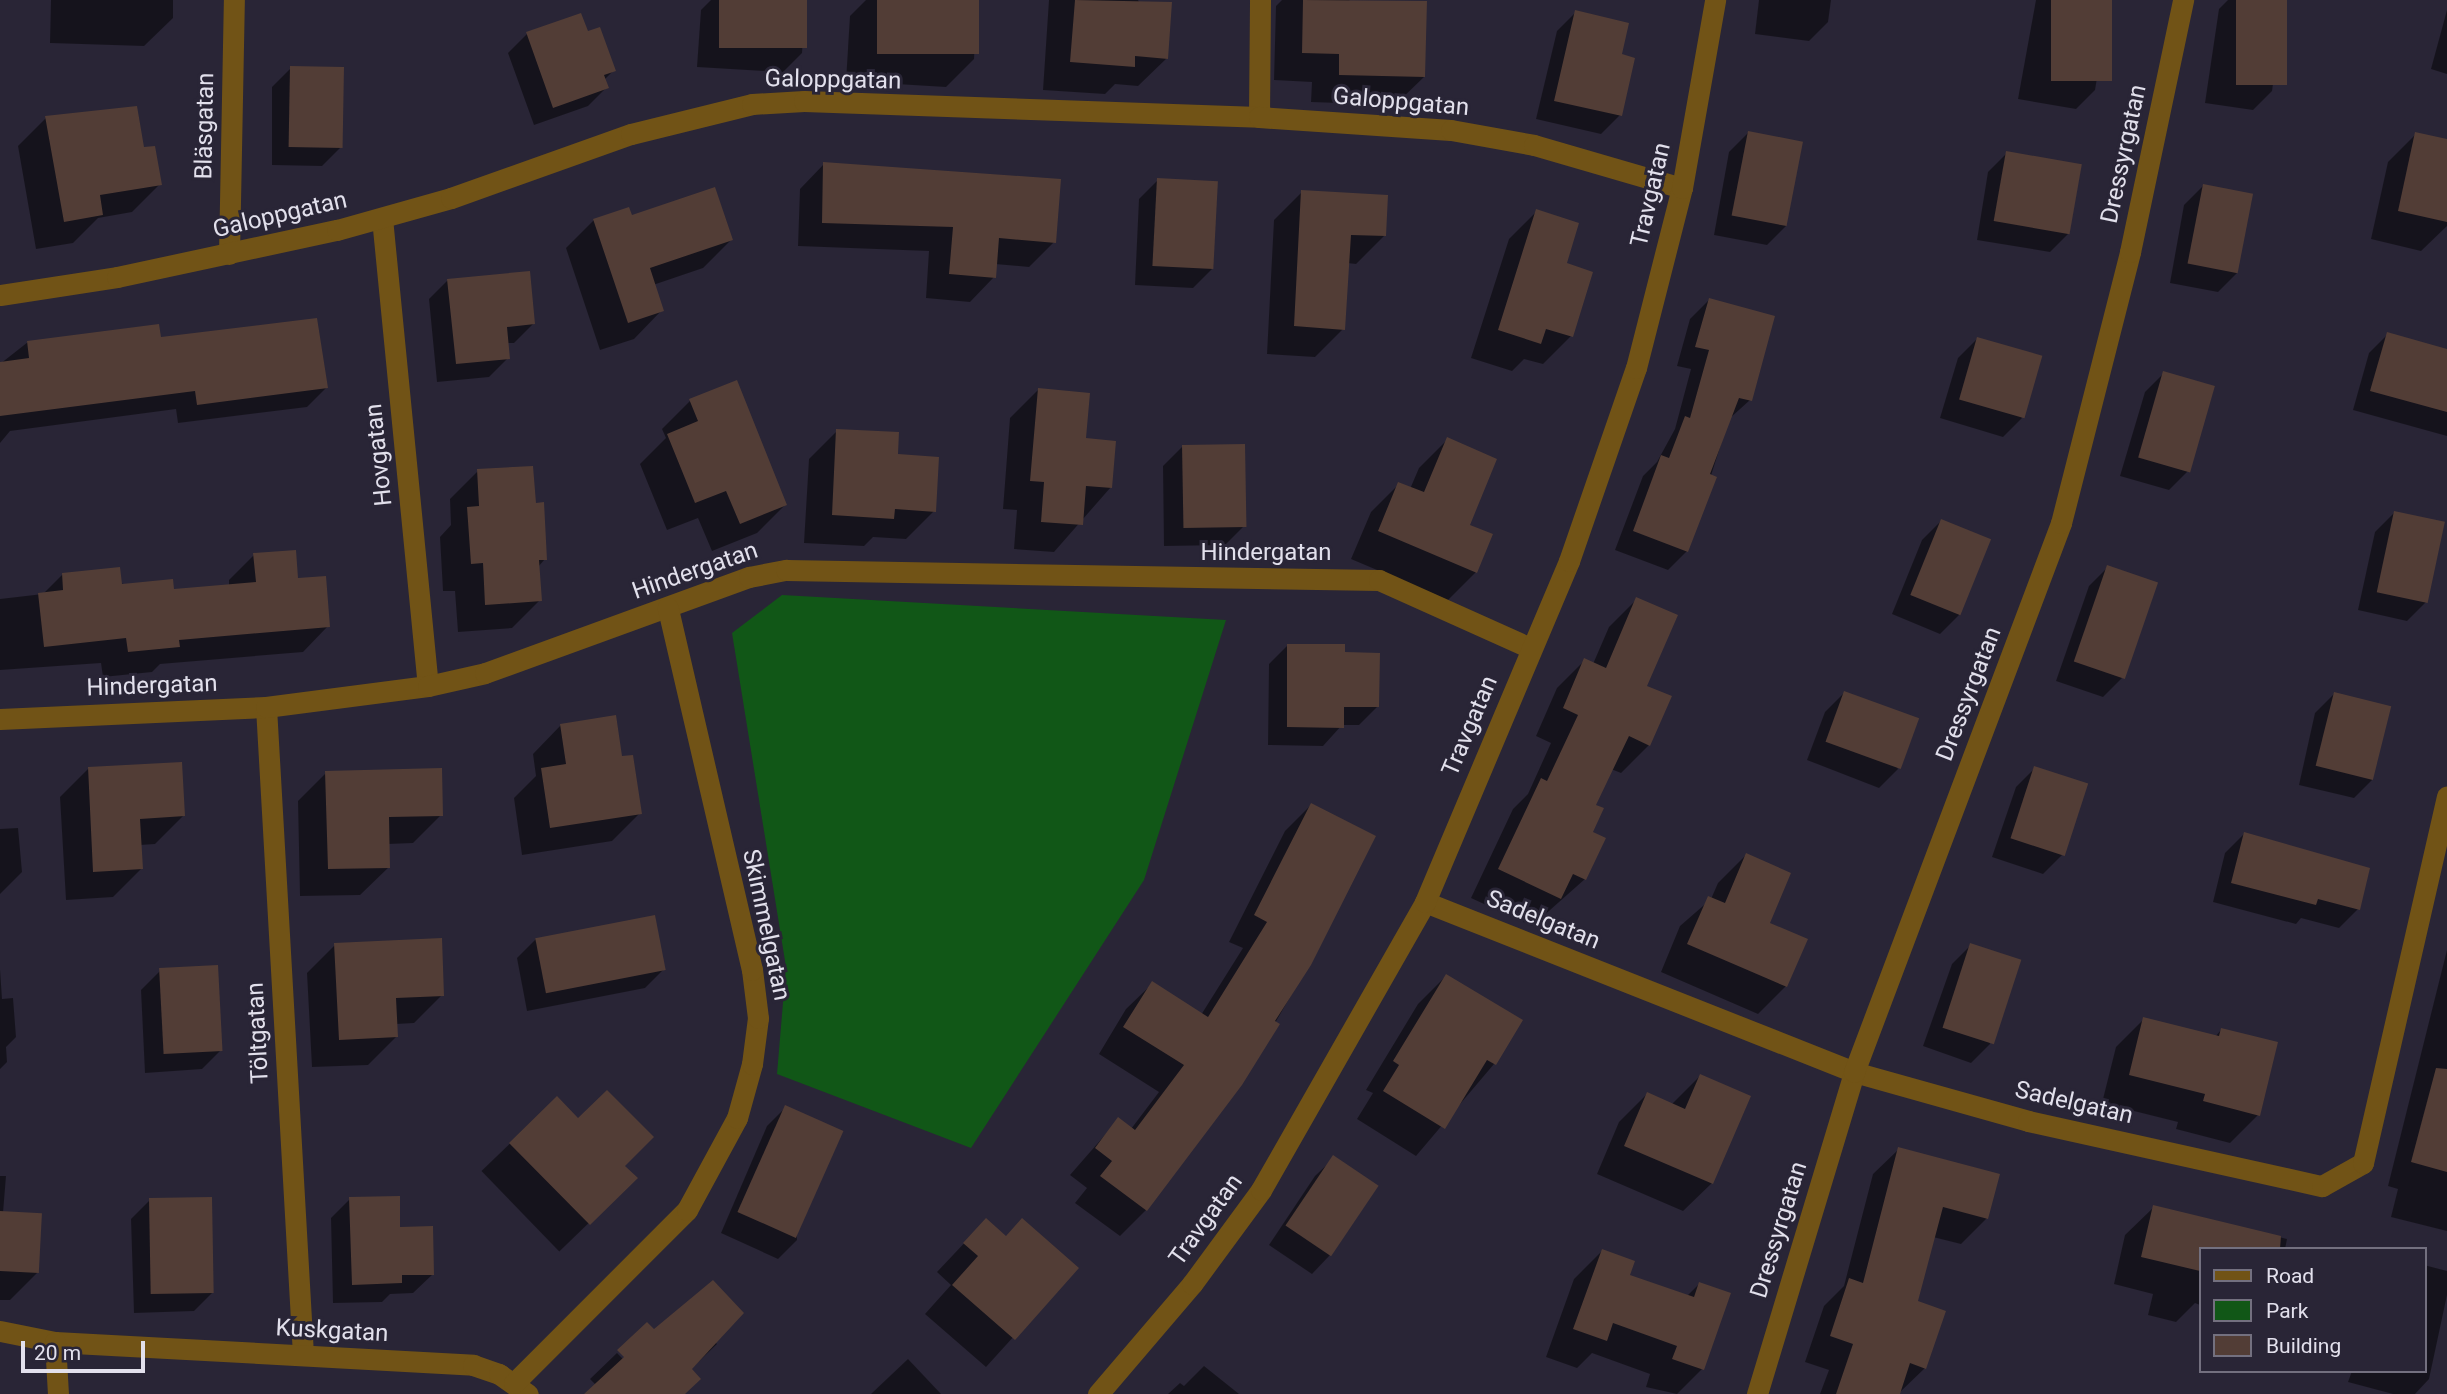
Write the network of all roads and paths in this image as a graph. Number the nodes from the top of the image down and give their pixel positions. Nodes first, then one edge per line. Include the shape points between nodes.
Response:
1 (234, 0) edge
2 (1261, 0) edge
3 (1715, 0) edge
4 (2183, 0) edge
5 (1259, 117) junction
6 (1682, 188) junction
7 (382, 218) junction
8 (229, 254) junction
9 (0, 295) edge
10 (668, 608) junction
11 (1530, 648) junction
12 (428, 687) junction
13 (266, 707) junction
14 (0, 719) edge
15 (2447, 796) edge
16 (1425, 902) junction
17 (1854, 1072) junction
18 (0, 1331) edge
19 (55, 1342) junction
20 (303, 1355) junction
21 (521, 1388) edge
22 (58, 1394) edge
23 (1098, 1394) edge
24 (1757, 1394) edge

1 - 8 street, Bläsgatan
2 - 5 street
3 - 6 street, Travgatan
4 - 17 street, Dressyrgatan via 2130,252 2061,523
5 - 6 street, Galoppgatan via 1451,130 1534,145
5 - 7 street, Galoppgatan via 804,101 752,104 631,134
6 - 11 street, Travgatan via 1636,368 1569,561
7 - 8 street, Galoppgatan
7 - 12 street, Hovgatan
8 - 9 street, Galoppgatan
10 - 11 street, Hindergatan via 749,577 786,569 1379,580
10 - 12 street, Hindergatan via 485,673
10 - 21 street, Skimmelgatan via 752,970 758,1018 751,1064 737,1118 687,1210
11 - 16 street, Travgatan
12 - 13 street, Hindergatan
13 - 14 street, Hindergatan
13 - 20 street, Töltgatan
15 - 17 street, Sadelgatan via 2363,1163 2322,1186 2028,1121
16 - 17 street, Sadelgatan
16 - 23 street, Travgatan via 1261,1190 1192,1284
17 - 24 street, Dressyrgatan
18 - 19 street, Kuskgatan
19 - 20 street, Kuskgatan
19 - 22 street
20 - 21 street, Kuskgatan via 473,1365

